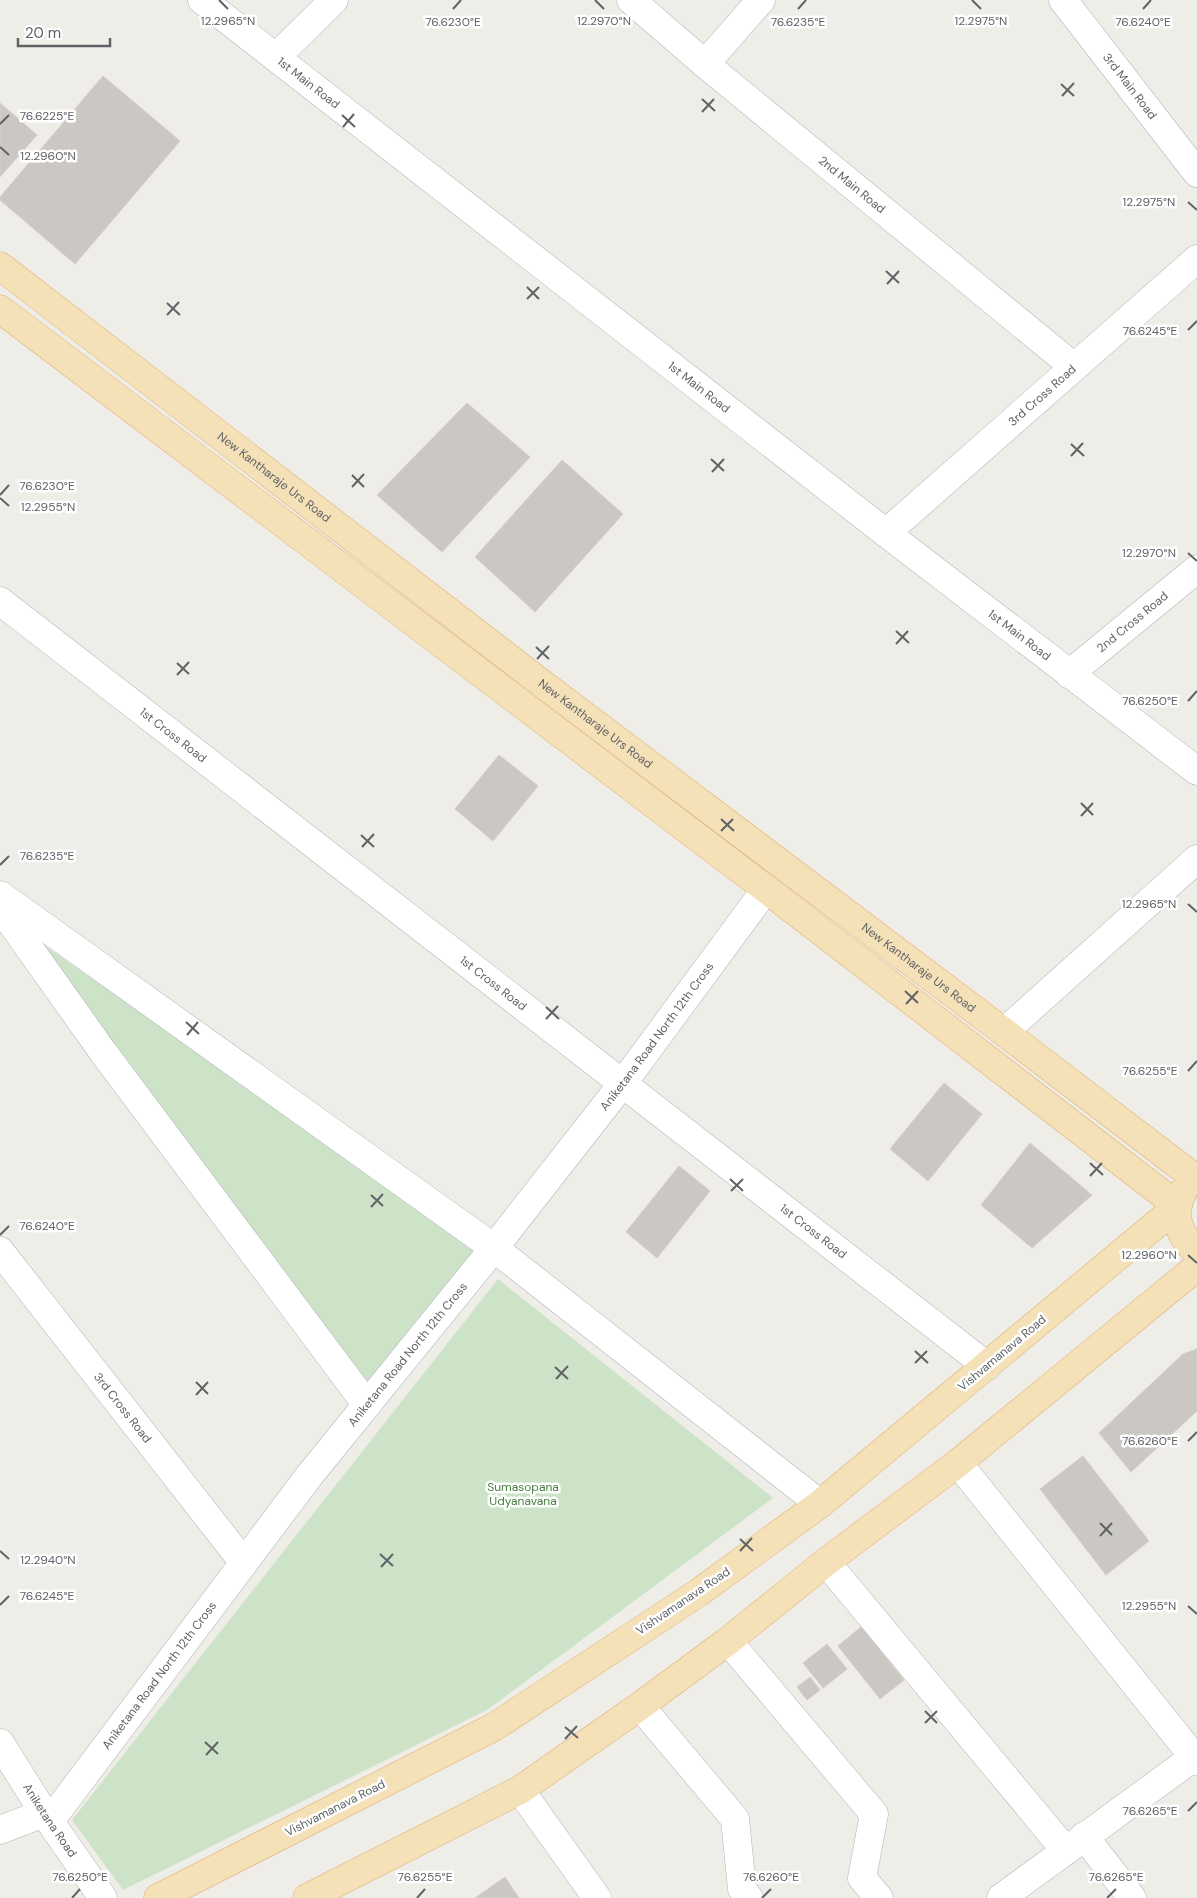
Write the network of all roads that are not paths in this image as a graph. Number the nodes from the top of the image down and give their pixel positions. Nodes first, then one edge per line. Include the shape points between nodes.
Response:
1 (202, 0) edge
2 (334, 0) edge
3 (631, 0) edge
4 (761, 0) edge
5 (1063, 0) edge
6 (276, 57) junction
7 (705, 64) junction
8 (1197, 173) edge
9 (1197, 259) edge
10 (0, 266) edge
11 (0, 308) edge
12 (1074, 367) junction
13 (886, 533) junction
14 (1197, 569) edge
15 (0, 601) edge
16 (1069, 674) junction
17 (1197, 771) edge
18 (1197, 859) edge
19 (766, 889) junction
20 (0, 895) edge
21 (0, 907) edge
22 (1004, 1032) junction
23 (623, 1083) junction
24 (1196, 1177) edge
25 (1178, 1206) junction
26 (494, 1248) junction
27 (0, 1252) edge
28 (1197, 1252) edge
29 (1197, 1267) edge
30 (987, 1366) junction
31 (367, 1404) junction
32 (958, 1463) junction
33 (820, 1504) junction
34 (826, 1562) junction
35 (244, 1563) junction
36 (728, 1641) junction
37 (640, 1706) junction
38 (0, 1743) edge
39 (1196, 1759) edge
40 (520, 1790) junction
41 (47, 1817) junction
42 (0, 1830) edge
43 (1075, 1844) junction
44 (103, 1898) edge
45 (158, 1898) edge
46 (307, 1898) edge
47 (597, 1898) edge
48 (749, 1898) edge
49 (879, 1898) edge
50 (1001, 1898) edge
51 (1132, 1898) edge

1 - 6 street, 1st Main Road
2 - 6 street
3 - 7 street, 2nd Main Road
4 - 7 street
5 - 8 street, 3rd Main Road
6 - 13 street, 1st Main Road
7 - 12 street, 2nd Main Road
9 - 12 street, 3rd Cross Road
10 - 22 main road, New Kantharaje Urs Road via 540,682
11 - 19 main road
12 - 13 street, 3rd Cross Road
13 - 16 street, 1st Main Road
14 - 16 street, 2nd Cross Road
15 - 23 street, 1st Cross Road
16 - 17 street, 1st Main Road
18 - 22 street
19 - 23 street, Aniketana Road North 12th Cross
19 - 25 main road
20 - 26 street
21 - 31 street via 109,1060
22 - 24 main road, New Kantharaje Urs Road
23 - 26 street, Aniketana Road North 12th Cross
23 - 30 street, 1st Cross Road
24 - 25 main road via 1181,1195
25 - 28 main road via 1180,1232
25 - 30 main road, Vishvamanava Road
26 - 31 street, Aniketana Road North 12th Cross
26 - 33 street
27 - 35 street, 3rd Cross Road
29 - 32 main road
30 - 33 main road, Vishvamanava Road
31 - 35 street, Aniketana Road North 12th Cross
32 - 34 main road
32 - 39 street
33 - 45 main road, Vishvamanava Road via 698,1593 494,1727
34 - 36 main road
34 - 43 street
35 - 41 street, Aniketana Road North 12th Cross
36 - 37 main road
36 - 49 street via 874,1814 862,1878
37 - 40 main road
37 - 48 street via 735,1819 742,1889
38 - 41 street, Aniketana Road
39 - 43 street
40 - 46 main road
40 - 47 street
41 - 42 street
41 - 44 street, Aniketana Road
43 - 50 street
43 - 51 street

